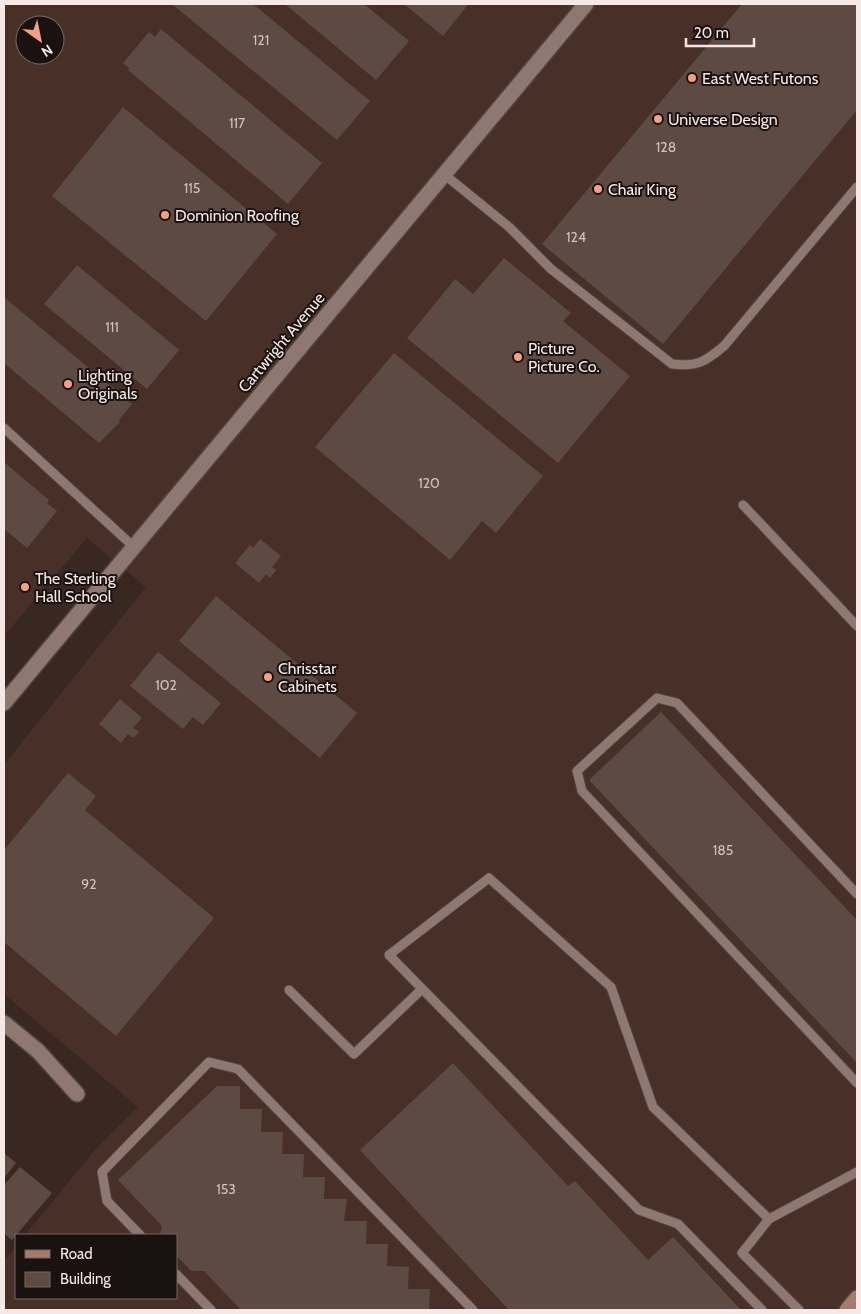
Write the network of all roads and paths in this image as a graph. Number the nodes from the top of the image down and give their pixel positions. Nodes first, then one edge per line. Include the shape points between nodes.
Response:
1 (586, 4) edge
2 (445, 175) junction
3 (857, 187) edge
4 (4, 428) edge
5 (743, 505) dead end
6 (134, 547) junction
7 (857, 626) edge
8 (4, 703) edge
9 (857, 894) edge
10 (422, 989) junction
11 (289, 990) dead end
12 (4, 1023) edge
13 (857, 1083) edge
14 (77, 1094) dead end
15 (857, 1172) edge
16 (769, 1219) junction
17 (139, 1234) edge
18 (178, 1276) edge
19 (857, 1298) edge
20 (211, 1310) edge
21 (473, 1310) edge
22 (762, 1310) edge
23 (799, 1310) edge
24 (847, 1310) edge

1 - 2 street, Cartwright Avenue
2 - 3 lane via 510,227 551,269 664,358 672,364 689,366 708,360 724,346
2 - 6 street, Cartwright Avenue
4 - 6 lane
5 - 7 lane
6 - 8 street, Cartwright Avenue
9 - 13 lane via 677,704 657,698 576,771 582,791
10 - 11 lane via 354,1054
10 - 16 lane via 389,955 489,878 611,987 653,1107
10 - 22 lane via 639,1210 678,1224
12 - 14 street via 38,1051
15 - 16 lane
16 - 23 lane via 742,1253
17 - 21 lane via 107,1200 102,1172 209,1062 238,1069
18 - 20 lane
19 - 24 street

